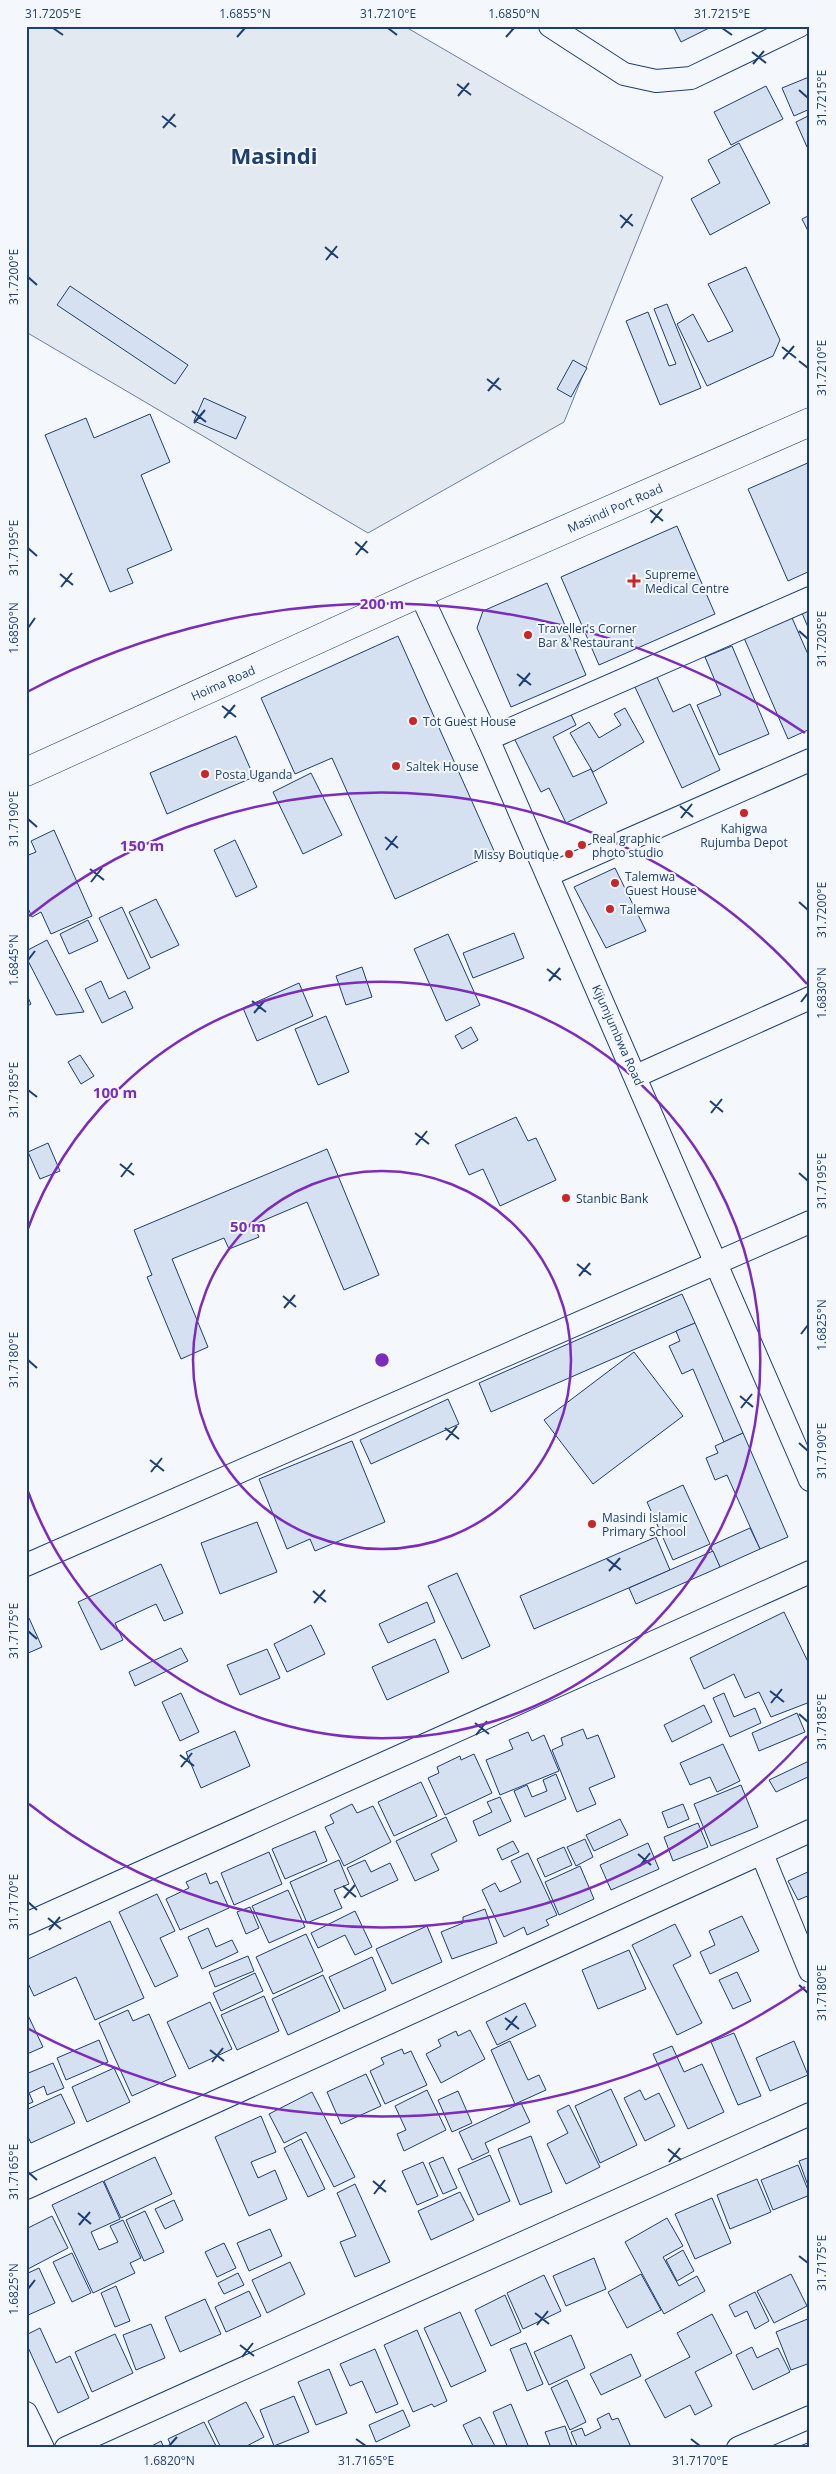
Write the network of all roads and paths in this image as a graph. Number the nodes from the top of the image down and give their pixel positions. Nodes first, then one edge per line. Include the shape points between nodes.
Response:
1 (550, 26) edge
2 (799, 26) edge
3 (810, 422) edge
4 (420, 593) junction
5 (810, 598) edge
6 (488, 739) junction
7 (810, 760) edge
8 (26, 772) edge
9 (548, 875) junction
10 (810, 998) edge
11 (636, 1076) junction
12 (810, 1222) edge
13 (716, 1263) junction
14 (810, 1480) edge
15 (26, 1565) edge
16 (810, 1572) edge
17 (810, 1831) edge
18 (762, 1854) junction
19 (26, 1924) edge
20 (810, 1971) edge
21 (810, 2114) edge
22 (26, 2188) edge
23 (26, 2413) edge
24 (810, 2417) edge
25 (42, 2448) edge
26 (66, 2448) edge
27 (738, 2448) edge

1 - 2 street via 624,74 656,81 691,78
3 - 4 main road, Masindi Port Road
4 - 6 street, Kijumjumbwa Road
4 - 8 main road, Hoima Road
5 - 6 street
6 - 9 street, Kijumjumbwa Road
7 - 9 street
9 - 11 street, Kijumjumbwa Road
10 - 11 street
11 - 13 street, Kijumjumbwa Road
12 - 13 street
13 - 14 street, Kijumjumbwa Road
13 - 15 street
16 - 19 street
17 - 18 street
18 - 20 street
18 - 22 street
21 - 26 street
23 - 25 street
24 - 27 street

